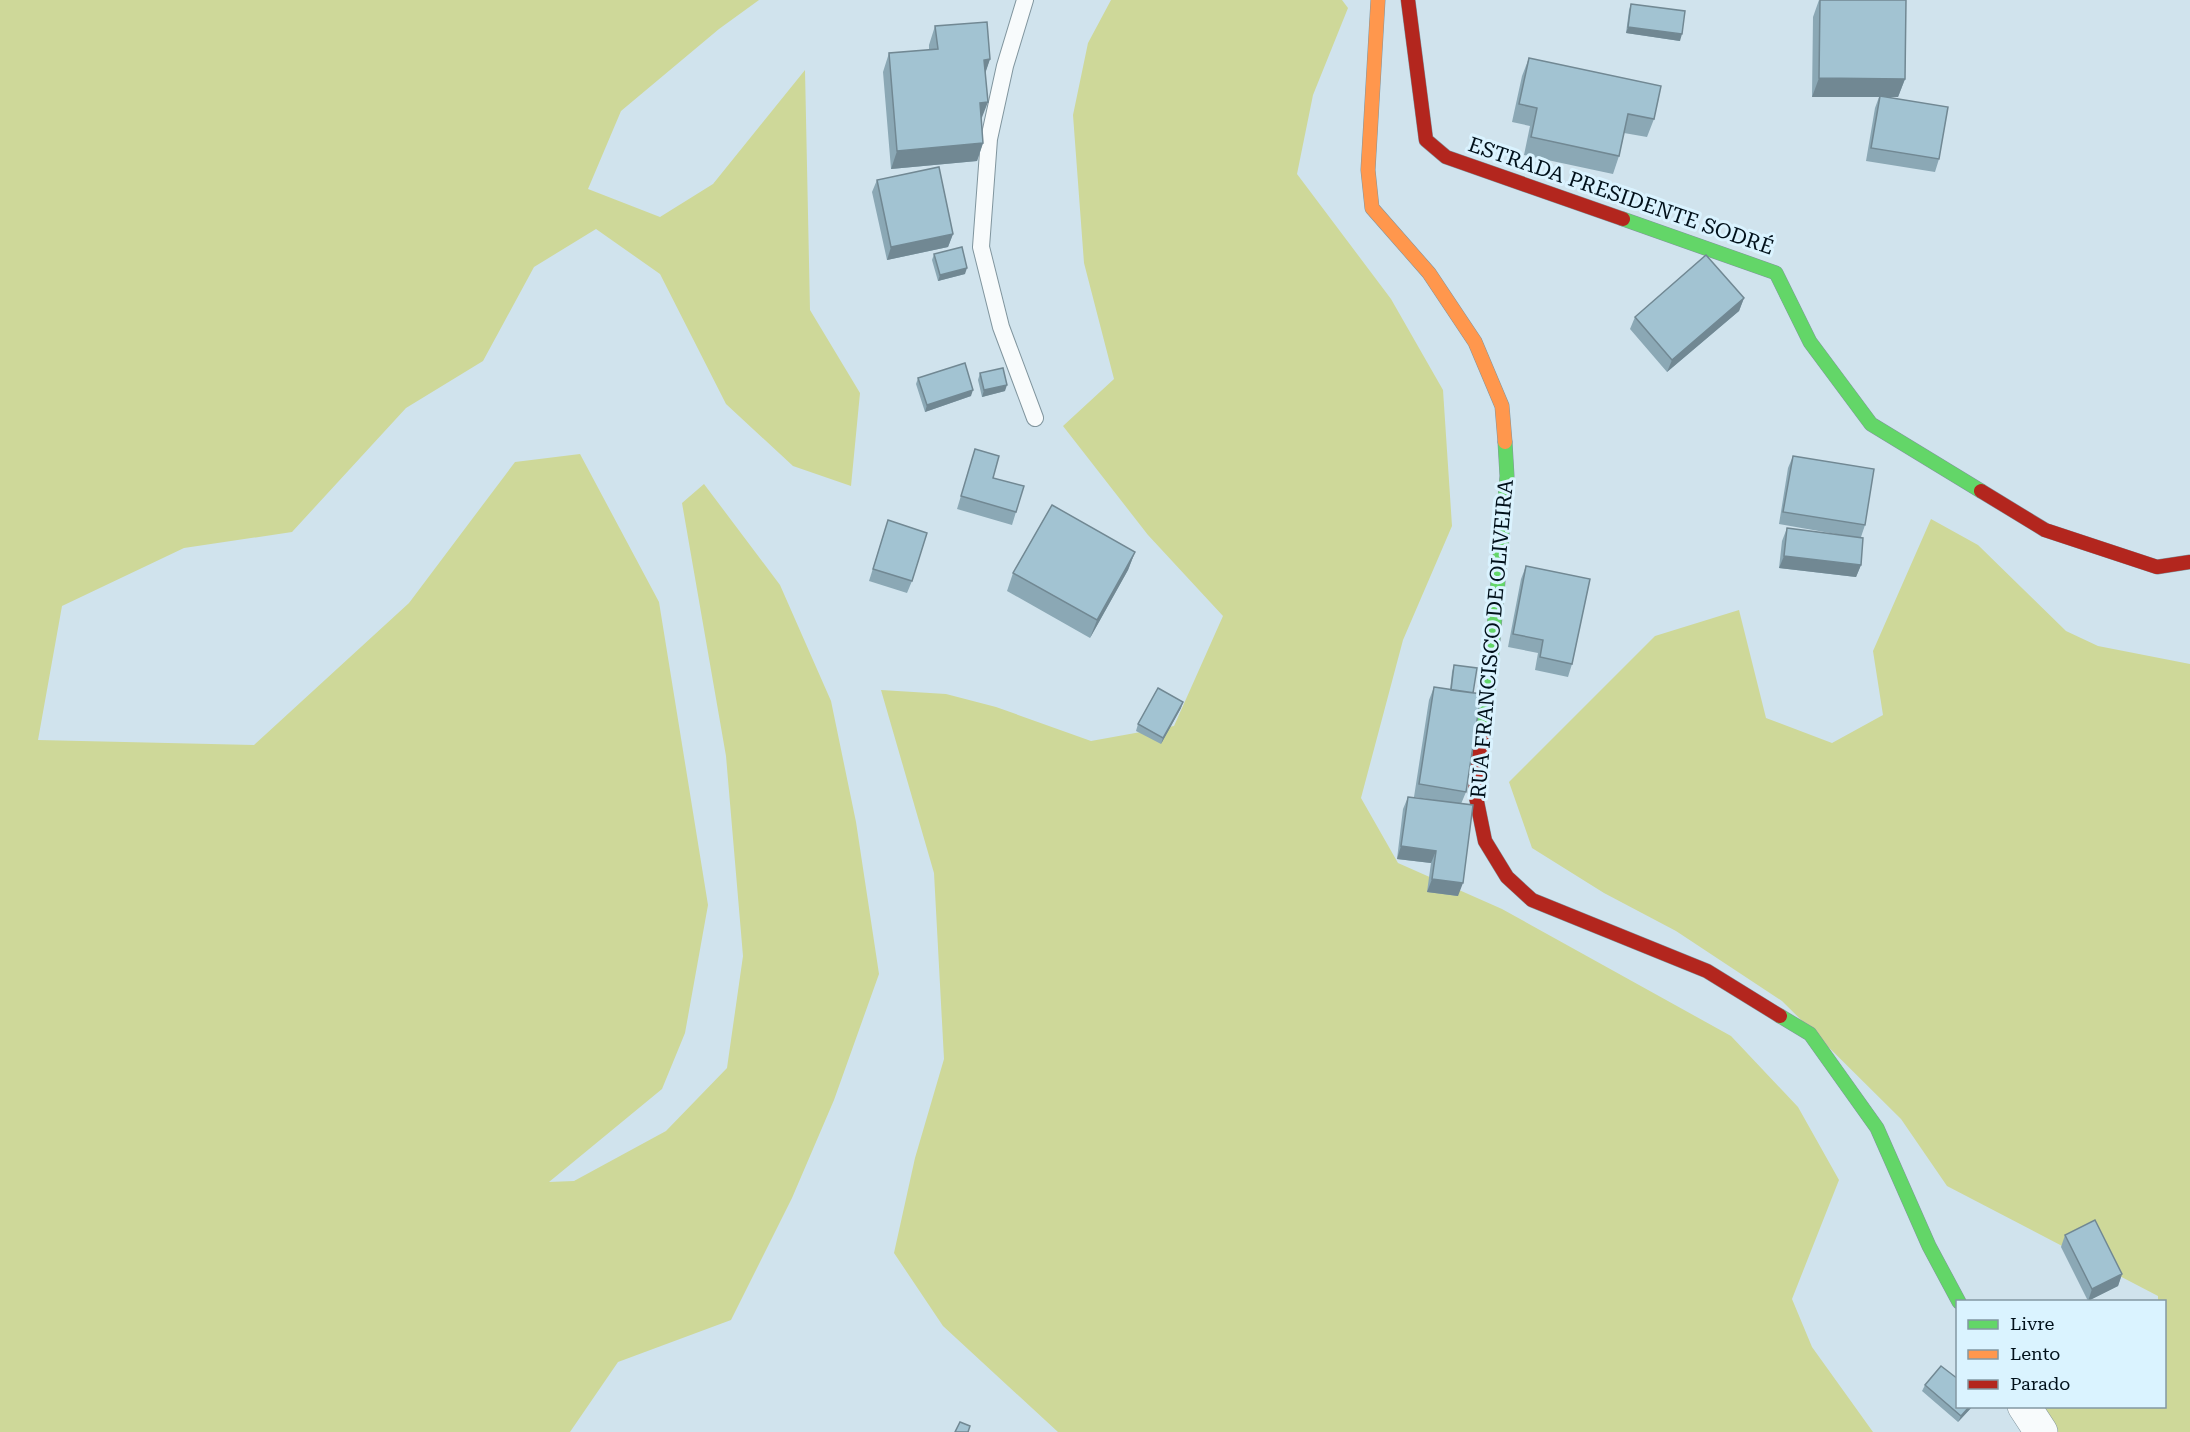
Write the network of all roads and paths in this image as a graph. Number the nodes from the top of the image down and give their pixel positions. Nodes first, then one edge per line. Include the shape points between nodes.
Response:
1 (1025, 0) edge
2 (1378, 0) edge
3 (1408, 0) edge
4 (1035, 418) dead end
5 (2190, 562) edge
6 (1958, 1300) edge
7 (2025, 1408) edge
8 (2041, 1432) edge

1 - 4 lane via 989,139 981,247 1001,327
2 - 6 street, RUA FRANCISCO DE OLIVEIRA via 1368,170 1372,208 1429,273 1475,342 1502,406 1507,476 1490,675 1475,792 1485,841 1507,877 1532,900 1707,971 1810,1034 1877,1128 1929,1246
3 - 5 street, ESTRADA PRESIDENTE SODRÉ via 1426,140 1446,157 1776,273 1810,342 1871,424 2045,530 2157,567
7 - 8 street

